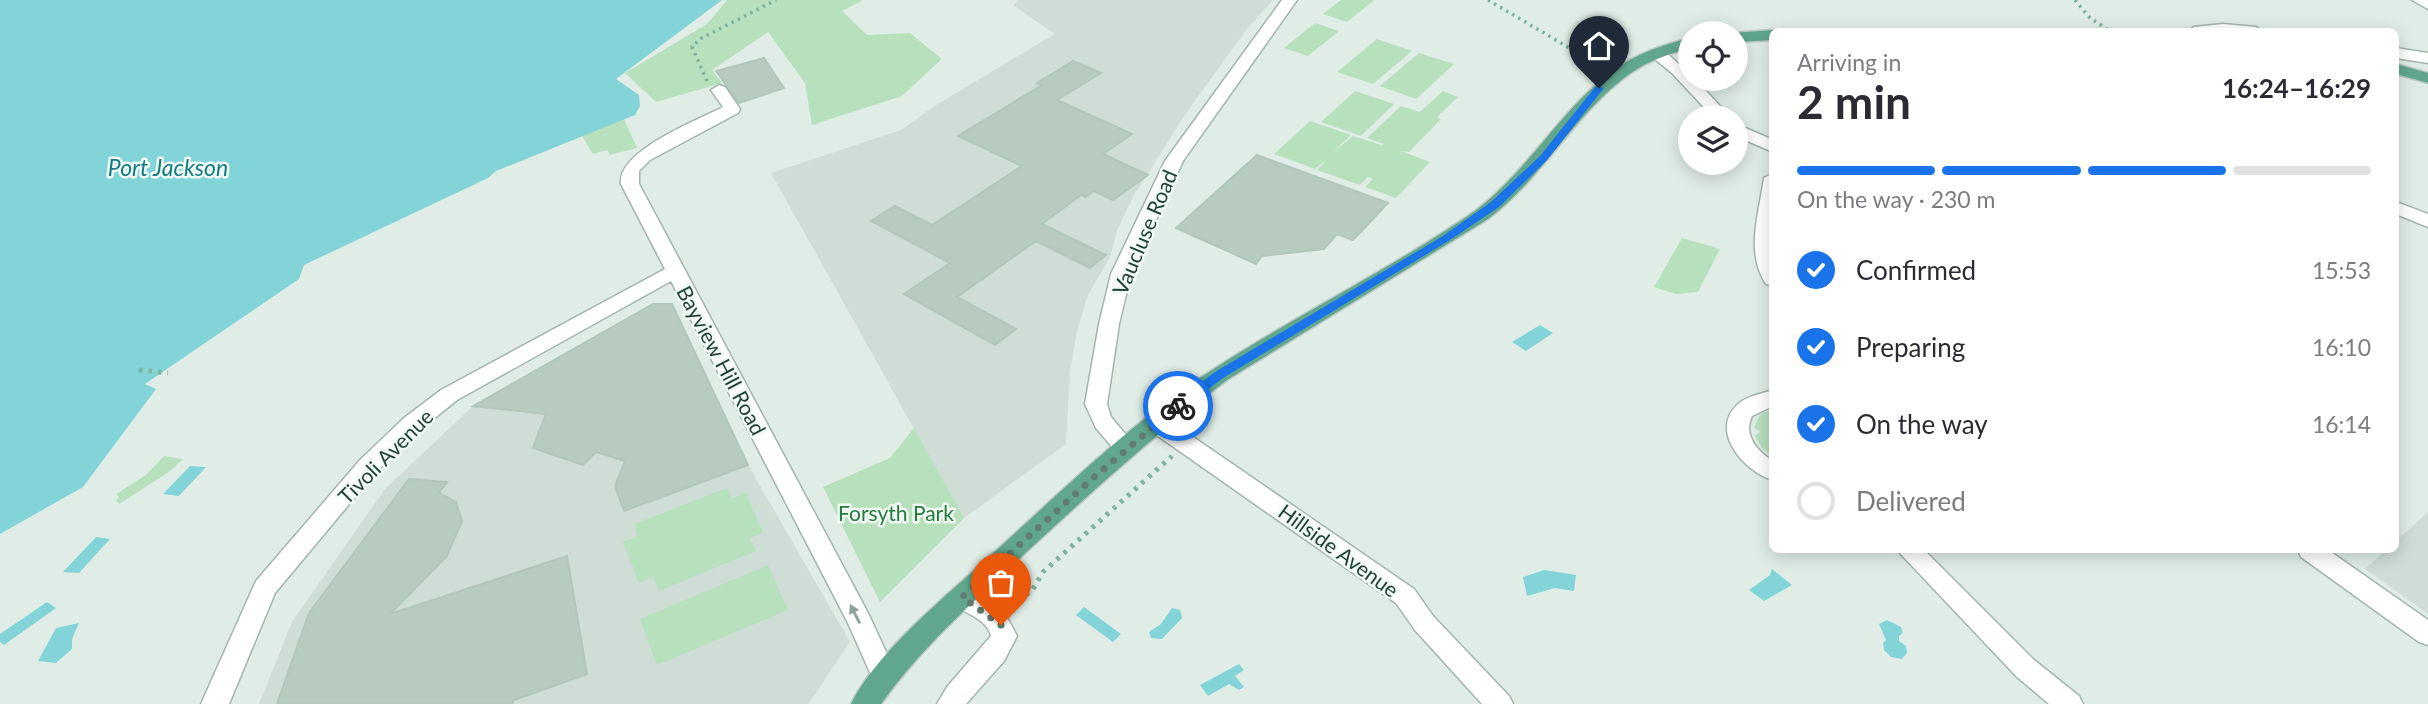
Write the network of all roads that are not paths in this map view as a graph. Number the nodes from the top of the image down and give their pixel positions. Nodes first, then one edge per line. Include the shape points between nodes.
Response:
1 (1290, 0) edge
2 (2419, 0) edge
3 (2428, 5) edge
4 (1769, 35) edge
5 (1748, 36) edge
6 (1678, 46) edge
7 (1657, 52) junction
8 (2399, 53) edge
9 (2428, 58) edge
10 (2399, 70) edge
11 (2428, 78) edge
12 (719, 90) road end
13 (1711, 105) edge
14 (1748, 135) edge
15 (1769, 146) edge
16 (1769, 208) edge
17 (2399, 208) edge
18 (2428, 221) edge
19 (675, 271) junction
20 (1769, 272) edge
21 (1769, 399) edge
22 (1156, 423) junction
23 (1126, 448) junction
24 (1769, 469) edge
25 (1912, 553) edge
26 (2314, 553) edge
27 (962, 597) junction
28 (2428, 634) edge
29 (884, 676) junction
30 (215, 704) edge
31 (864, 704) edge
32 (951, 704) edge
33 (1499, 704) edge
34 (2069, 704) edge

1 - 23 street, Vaucluse Road via 1174,162 1121,274 1096,404 1103,424
2 - 3 street
4 - 5 main road
6 - 7 main road
7 - 13 street
7 - 22 main road via 1599,88 1544,158 1495,205 1219,375
8 - 9 street
10 - 11 main road
12 - 19 street, Bayview Hill Road via 732,109 644,156 628,174
14 - 15 street
16 - 20 street via 1763,252
17 - 18 street
29 -> 19 street, Bayview Hill Road via 848,598
19 - 30 street, Tivoli Avenue via 449,395 412,424 368,466 264,588
21 - 24 street via 1745,410 1737,428 1747,453
22 - 23 main road
22 - 33 street, Hillside Avenue via 1405,596
23 - 27 main road
25 - 34 street via 2025,668
26 - 28 street
27 - 29 main road
27 - 32 street via 995,618 1003,630 1002,643
29 - 31 main road

